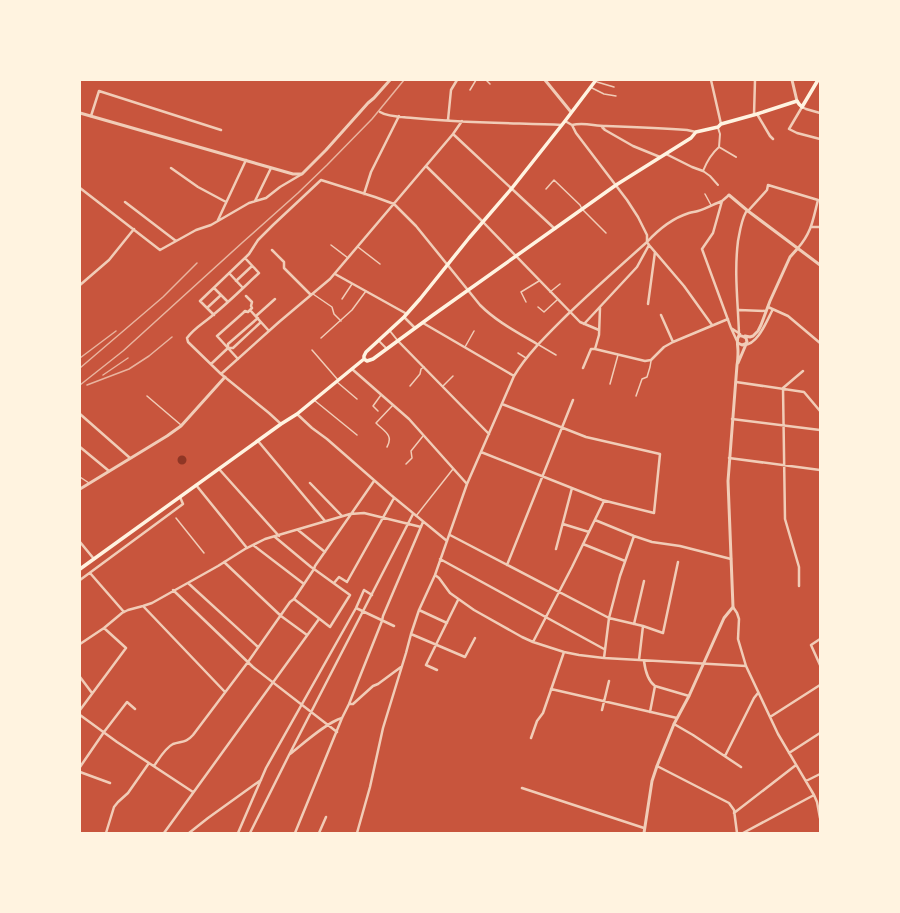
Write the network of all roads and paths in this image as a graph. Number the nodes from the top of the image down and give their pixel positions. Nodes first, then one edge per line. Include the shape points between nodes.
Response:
1 (390, 80) edge
2 (457, 80) edge
3 (476, 80) edge
4 (486, 80) edge
5 (545, 80) edge
6 (595, 80) edge
7 (711, 80) edge
8 (755, 80) edge
9 (792, 80) edge
10 (818, 80) edge
11 (490, 84) dead end
12 (589, 87) junction
13 (614, 87) dead end
14 (470, 90) dead end
15 (616, 96) dead end
16 (797, 101) junction
17 (368, 103) junction
18 (372, 106) dead end
19 (802, 107) junction
20 (380, 112) dead end
21 (80, 113) edge
22 (820, 113) edge
23 (570, 114) junction
24 (756, 114) junction
25 (91, 116) junction
26 (399, 116) junction
27 (448, 120) junction
28 (462, 121) junction
29 (565, 121) junction
30 (572, 125) junction
31 (720, 125) junction
32 (561, 126) junction
33 (602, 126) junction
34 (221, 130) dead end
35 (696, 132) junction
36 (453, 134) junction
37 (773, 139) dead end
38 (820, 140) edge
39 (719, 147) junction
40 (666, 153) junction
41 (660, 157) junction
42 (736, 157) dead end
43 (246, 160) junction
44 (426, 166) junction
45 (171, 168) dead end
46 (271, 168) junction
47 (703, 171) junction
48 (302, 174) junction
49 (616, 185) junction
50 (718, 185) dead end
51 (80, 188) edge
52 (512, 188) junction
53 (546, 189) dead end
54 (364, 194) junction
55 (705, 194) dead end
56 (729, 195) joint
57 (255, 201) junction
58 (722, 201) junction
59 (125, 202) dead end
60 (226, 202) junction
61 (394, 204) junction
62 (711, 205) junction
63 (582, 210) junction
64 (748, 211) junction
65 (217, 221) junction
66 (483, 222) junction
67 (811, 227) junction
68 (820, 227) edge
69 (134, 229) junction
70 (555, 229) junction
71 (606, 233) dead end
72 (176, 241) junction
73 (648, 244) junction
74 (331, 245) dead end
75 (358, 247) junction
76 (798, 248) junction
77 (272, 250) dead end
78 (655, 252) junction
79 (516, 256) junction
80 (245, 258) junction
81 (348, 258) junction
82 (380, 264) dead end
83 (447, 265) junction
84 (820, 265) edge
85 (252, 266) junction
86 (228, 273) junction
87 (335, 274) junction
88 (540, 280) junction
89 (236, 281) junction
90 (352, 284) junction
91 (560, 284) dead end
92 (80, 285) edge
93 (214, 288) junction
94 (243, 288) junction
95 (468, 290) junction
96 (366, 291) junction
97 (550, 292) junction
98 (221, 295) junction
99 (312, 295) junction
100 (246, 296) dead end
101 (274, 299) dead end
102 (342, 299) dead end
103 (558, 300) junction
104 (228, 302) junction
105 (526, 302) dead end
106 (648, 304) dead end
107 (538, 307) dead end
108 (207, 308) junction
109 (600, 308) junction
110 (767, 309) junction
111 (773, 309) junction
112 (250, 310) junction
113 (739, 310) junction
114 (570, 313) junction
115 (214, 315) junction
116 (405, 316) junction
117 (661, 316) dead end
118 (257, 317) junction
119 (728, 319) junction
120 (341, 321) junction
121 (261, 322) junction
122 (422, 323) junction
123 (584, 324) junction
124 (712, 325) junction
125 (415, 328) junction
126 (730, 328) junction
127 (599, 330) junction
128 (269, 331) junction
129 (389, 331) junction
130 (474, 332) dead end
131 (742, 335) junction
132 (321, 338) dead end
133 (379, 340) junction
134 (398, 341) junction
135 (737, 341) junction
136 (673, 342) junction
137 (820, 343) edge
138 (537, 344) junction
139 (745, 344) junction
140 (465, 347) junction
141 (228, 348) junction
142 (386, 349) junction
143 (595, 349) junction
144 (312, 350) dead end
145 (518, 354) dead end
146 (556, 355) dead end
147 (618, 355) junction
148 (526, 358) junction
149 (364, 359) junction
150 (238, 360) junction
151 (651, 360) junction
152 (210, 364) junction
153 (738, 364) junction
154 (424, 367) junction
155 (583, 368) dead end
156 (352, 369) junction
157 (803, 371) dead end
158 (221, 374) junction
159 (453, 376) dead end
160 (514, 376) junction
161 (225, 377) junction
162 (337, 381) junction
163 (736, 382) junction
164 (610, 384) dead end
165 (410, 386) dead end
166 (443, 386) junction
167 (783, 388) junction
168 (381, 395) junction
169 (147, 396) dead end
170 (636, 396) dead end
171 (357, 399) dead end
172 (314, 400) junction
173 (573, 400) dead end
174 (502, 404) junction
175 (393, 405) junction
176 (378, 411) dead end
177 (820, 411) edge
178 (80, 414) edge
179 (297, 414) junction
180 (732, 419) junction
181 (281, 424) junction
182 (784, 425) junction
183 (182, 426) junction
184 (562, 428) junction
185 (820, 430) edge
186 (357, 434) dead end
187 (489, 434) junction
188 (423, 436) junction
189 (258, 441) junction
190 (80, 447) edge
191 (387, 447) dead end
192 (481, 452) junction
193 (130, 458) junction
194 (729, 458) junction
195 (406, 464) dead end
196 (784, 465) junction
197 (219, 469) junction
198 (453, 469) junction
199 (820, 470) edge
200 (109, 471) junction
201 (542, 476) junction
202 (80, 477) edge
203 (374, 481) junction
204 (89, 483) junction
205 (310, 484) dead end
206 (467, 484) junction
207 (196, 485) junction
208 (572, 488) junction
209 (80, 489) edge
210 (180, 497) junction
211 (394, 498) junction
212 (604, 501) junction
213 (350, 514) junction
214 (415, 515) junction
215 (342, 516) junction
216 (176, 518) dead end
217 (383, 518) junction
218 (595, 520) junction
219 (325, 521) junction
220 (423, 522) junction
221 (408, 524) junction
222 (563, 524) junction
223 (420, 527) junction
224 (298, 530) junction
225 (589, 532) junction
226 (450, 535) junction
227 (277, 536) junction
228 (634, 536) junction
229 (80, 542) edge
230 (447, 542) junction
231 (583, 544) junction
232 (253, 545) junction
233 (247, 548) junction
234 (556, 549) dead end
235 (325, 552) junction
236 (204, 553) dead end
237 (94, 559) junction
238 (440, 559) junction
239 (731, 559) junction
240 (625, 561) junction
241 (224, 562) junction
242 (678, 562) dead end
243 (507, 565) junction
244 (80, 569) edge
245 (314, 569) junction
246 (90, 573) junction
247 (435, 575) junction
248 (80, 580) edge
249 (644, 580) dead end
250 (188, 583) junction
251 (334, 583) junction
252 (304, 584) junction
253 (799, 586) dead end
254 (173, 590) junction
255 (559, 592) junction
256 (372, 595) junction
257 (294, 600) junction
258 (458, 600) junction
259 (143, 606) junction
260 (356, 608) junction
261 (733, 608) junction
262 (419, 610) junction
263 (124, 612) junction
264 (364, 612) junction
265 (281, 616) junction
266 (546, 618) junction
267 (610, 618) junction
268 (319, 619) junction
269 (382, 621) junction
270 (447, 623) junction
271 (634, 624) junction
272 (394, 626) dead end
273 (642, 626) junction
274 (104, 628) junction
275 (411, 634) junction
276 (307, 635) junction
277 (475, 638) dead end
278 (820, 639) edge
279 (533, 642) junction
280 (80, 644) edge
281 (436, 645) junction
282 (258, 647) junction
283 (604, 649) junction
284 (564, 652) junction
285 (604, 658) junction
286 (639, 660) junction
287 (644, 661) junction
288 (248, 662) junction
289 (703, 663) junction
290 (820, 665) edge
291 (746, 666) junction
292 (402, 667) junction
293 (437, 670) dead end
294 (80, 677) edge
295 (609, 681) dead end
296 (274, 682) junction
297 (820, 685) edge
298 (655, 686) junction
299 (551, 689) junction
300 (225, 692) junction
301 (92, 693) junction
302 (758, 693) junction
303 (689, 696) junction
304 (604, 701) junction
305 (349, 704) junction
306 (302, 705) junction
307 (134, 708) dead end
308 (80, 710) edge
309 (602, 710) dead end
310 (312, 712) junction
311 (650, 712) junction
312 (80, 715) edge
313 (770, 717) junction
314 (342, 718) junction
315 (677, 718) junction
316 (328, 724) junction
317 (674, 724) junction
318 (104, 732) junction
319 (337, 732) junction
320 (820, 733) edge
321 (531, 738) dead end
322 (789, 753) junction
323 (289, 755) junction
324 (725, 756) junction
325 (149, 763) junction
326 (796, 765) junction
327 (154, 766) junction
328 (657, 766) junction
329 (741, 767) dead end
330 (80, 768) edge
331 (80, 772) edge
332 (820, 774) edge
333 (262, 780) junction
334 (806, 781) junction
335 (110, 782) dead end
336 (522, 788) dead end
337 (193, 792) junction
338 (814, 795) junction
339 (734, 814) junction
340 (326, 817) dead end
341 (820, 818) edge
342 (644, 828) junction
343 (106, 833) edge
344 (164, 833) edge
345 (189, 833) edge
346 (238, 833) edge
347 (250, 833) edge
348 (295, 833) edge
349 (319, 833) edge
350 (353, 833) edge
351 (357, 833) edge
352 (644, 833) edge
353 (737, 833) edge
354 (743, 833) edge

1 - 17 street
2 - 27 street via 451,90
3 - 14 lane
4 - 11 lane
5 - 23 street
6 - 12 main road
6 - 13 lane
7 - 31 street
8 - 24 street
9 - 16 street
10 - 19 main road
12 - 15 lane
12 - 23 main road
16 - 19 main road
16 - 24 main road
17 - 18 street
17 - 48 street
19 - 22 street
19 - 38 street via 789,129
20 - 26 street
21 - 25 street
23 - 29 main road
24 - 31 main road
24 - 37 street
25 - 34 street via 99,91
25 - 43 street
26 - 27 street
26 - 54 street via 371,172
27 - 28 street
28 - 32 street
28 - 36 street
29 - 30 street
29 - 32 main road
30 - 33 street via 583,123
30 - 49 street
31 - 35 main road
31 - 39 street
32 - 52 main road
33 - 35 street
33 - 41 street via 633,146
35 - 40 main road via 692,138
36 - 44 street
36 - 52 street
39 - 42 street
39 - 47 street via 707,161
40 - 41 main road
40 - 47 street
41 - 49 main road
43 - 46 street
43 - 60 street
44 - 61 street
44 - 66 street
45 - 60 street
46 - 48 street
46 - 57 street
47 - 50 street
48 - 57 street via 266,198
49 - 63 main road
49 - 73 street via 648,235
51 - 69 street
52 - 66 main road
52 - 70 street
53 - 63 lane via 554,180
54 - 61 street
54 - 80 street via 321,180 258,240
55 - 62 lane
56 - 58 street
56 - 64 street
57 - 65 street
58 - 62 street
58 - 119 street via 713,233 702,249
59 - 72 street
60 - 65 street
61 - 75 street
61 - 83 street via 416,226
62 - 73 street via 671,222 653,235
63 - 70 main road
63 - 71 lane
64 - 67 street via 767,190 768,185 818,200
64 - 76 street
64 - 113 street via 740,228 736,257
65 - 72 street
66 - 79 street
66 - 83 main road
67 - 68 street
67 - 76 street
69 - 72 street via 160,250
69 - 92 street via 109,260
70 - 79 main road
73 - 78 street
73 - 109 street via 637,267
73 - 114 street
74 - 81 lane
75 - 81 street
75 - 82 lane
76 - 84 street
76 - 110 street via 790,256
77 - 99 street via 284,262 284,268
78 - 106 street
78 - 124 street
79 - 88 street
79 - 95 main road
80 - 85 street
80 - 86 street
81 - 87 street
83 - 95 street
83 - 116 main road
85 - 89 street
85 - 94 street via 259,273
86 - 89 street
86 - 93 street
87 - 90 street
87 - 99 street
88 - 97 street
88 - 105 lane via 521,292
89 - 94 street
90 - 96 street
90 - 102 lane
91 - 97 lane
93 - 98 street
93 - 108 street via 200,301
94 - 104 street
95 - 122 main road
95 - 138 street via 491,316
96 - 116 street
96 - 120 lane
97 - 103 street
98 - 104 street
98 - 108 street
99 - 120 lane via 332,307 334,314
99 - 128 street
100 - 112 street via 252,302
101 - 118 street
103 - 107 lane via 544,312
103 - 114 street
104 - 115 street
108 - 115 street
109 - 123 street
109 - 127 street
110 - 111 street
110 - 113 street
110 - 131 street via 758,331 753,336
111 - 137 street via 788,316
111 - 139 street via 755,341
112 - 118 street
112 - 141 street via 243,312 217,336
113 - 131 street
114 - 123 street
114 - 138 street
115 - 152 street via 187,338
116 - 125 street
116 - 129 main road
117 - 136 street
118 - 121 street
118 - 141 street via 228,344
119 - 124 street
119 - 126 street
120 - 132 lane
121 - 128 street
121 - 141 street via 233,348
122 - 125 main road
122 - 140 street
123 - 127 street
124 - 136 street
125 - 134 main road
126 - 131 street
126 - 135 street
127 - 143 street
128 - 150 street
129 - 133 main road
129 - 134 street
130 - 140 lane
131 - 135 street
131 - 139 street via 746,338
133 - 142 street
133 - 149 main road via 366,352
134 - 142 main road
134 - 154 street
135 - 139 street
135 - 153 street
136 - 151 street
138 - 146 lane
138 - 148 street
139 - 153 street
140 - 160 street
141 - 150 street
141 - 152 street
142 - 149 main road via 370,360
143 - 147 street
143 - 155 street via 591,349
144 - 162 lane
145 - 148 lane
147 - 151 street via 645,362
147 - 164 lane
148 - 160 street
149 - 156 main road
150 - 158 street
151 - 170 lane via 647,377 642,379
152 - 158 street
153 - 163 street
154 - 165 lane
154 - 166 street
156 - 162 main road
156 - 168 street
157 - 167 street
158 - 161 street
159 - 166 lane
160 - 174 street
161 - 181 street
161 - 183 street
162 - 171 lane
162 - 172 main road
163 - 167 street
163 - 180 street
166 - 187 street
167 - 177 street via 804,392
167 - 182 street
168 - 175 street
168 - 176 lane via 373,406
169 - 183 lane
172 - 179 main road
172 - 186 lane
173 - 184 street
174 - 184 street
174 - 187 street
175 - 188 street
175 - 191 lane via 376,423 389,436 390,442
178 - 193 street
179 - 181 main road
179 - 203 street
180 - 182 street
180 - 194 street
181 - 189 main road
182 - 185 street
182 - 196 street
183 - 193 street
184 - 201 street
184 - 212 street via 586,437 660,454 654,513
187 - 192 street
188 - 195 lane via 411,451 412,458
188 - 198 street
189 - 197 main road
189 - 219 street
190 - 200 street
192 - 201 street
192 - 206 street
193 - 200 street
194 - 196 street
194 - 239 street
196 - 199 street
196 - 253 street via 785,519 799,567
197 - 207 main road
197 - 227 street
198 - 206 street
198 - 214 lane
200 - 204 street
201 - 208 street
201 - 243 street
202 - 204 lane
203 - 211 street
203 - 213 street
204 - 209 street
205 - 215 street
206 - 226 street
207 - 210 main road
207 - 233 street
208 - 212 street
208 - 222 street
210 - 237 main road
210 - 246 street via 183,504
211 - 214 street
211 - 217 street
212 - 218 street
213 - 215 street
213 - 217 street via 364,513
213 - 235 street
214 - 220 street
214 - 221 street
215 - 219 street
216 - 236 lane
217 - 221 street
217 - 251 street via 347,582 338,577
218 - 225 street
218 - 228 street
219 - 224 street
220 - 223 street
220 - 230 street
221 - 223 street
221 - 256 street
222 - 225 street
222 - 234 street
223 - 269 street
224 - 227 street
224 - 235 street
225 - 231 street
226 - 230 street
226 - 243 street
227 - 232 street
227 - 245 street
228 - 239 street
228 - 240 street
229 - 237 street
230 - 238 street
231 - 240 street
231 - 255 street
232 - 233 street
232 - 252 street
233 - 241 street
235 - 245 street
237 - 244 main road
238 - 247 street
238 - 266 street
239 - 261 street
240 - 267 street
241 - 250 street
241 - 265 street
242 - 273 street via 663,632
243 - 255 street
245 - 251 street
245 - 252 street
246 - 248 street
246 - 263 street
247 - 258 street
247 - 262 street
249 - 271 street
250 - 254 street
250 - 282 street
251 - 268 street via 350,595 330,627
252 - 257 street
254 - 259 street
254 - 288 street
255 - 266 street
255 - 267 street
256 - 260 street via 364,590
256 - 264 street
257 - 265 street
257 - 268 street
258 - 270 street
258 - 279 street
259 - 263 street
259 - 300 street
260 - 264 street
260 - 306 street
261 - 289 street via 724,618
261 - 291 street via 739,619 738,639
262 - 270 street
262 - 275 street
263 - 274 street
264 - 269 street
264 - 310 street
265 - 276 street
265 - 282 street
266 - 279 street
266 - 283 street
267 - 271 street
267 - 283 street
268 - 276 street
269 - 272 street
269 - 305 street
270 - 281 street
271 - 273 street
273 - 286 street
274 - 280 street
274 - 301 street via 126,648
275 - 281 street
275 - 292 street
276 - 296 street
277 - 281 street via 465,657
278 - 290 street via 811,645
279 - 284 street
281 - 293 street via 426,665
282 - 288 street
283 - 285 street
284 - 285 street
284 - 299 street
285 - 286 street
286 - 287 street
287 - 289 street
287 - 298 street via 645,670
288 - 296 street
288 - 300 street
289 - 291 street
289 - 303 street
291 - 302 street
292 - 305 street via 373,686 353,704
292 - 351 street via 383,728
294 - 301 street
295 - 304 street
296 - 306 street
296 - 337 street
297 - 313 street
298 - 303 street
298 - 311 street
299 - 304 street
299 - 321 street
300 - 327 street via 190,739 167,748
301 - 308 street
302 - 313 street
302 - 324 street
303 - 315 street
304 - 309 street
304 - 311 street
305 - 314 street
306 - 310 street
306 - 333 street via 266,768
307 - 318 street via 126,702
310 - 316 street
310 - 323 street
311 - 315 street
312 - 318 street
313 - 322 street
314 - 316 street
314 - 319 street
315 - 317 street
316 - 319 street
316 - 323 street
317 - 324 street
317 - 328 street
318 - 325 street
318 - 330 street
319 - 348 street
320 - 322 street
322 - 326 street
323 - 347 street
324 - 329 street
325 - 327 street
325 - 343 street via 128,794 114,807
326 - 334 street
326 - 339 street
327 - 337 street
328 - 339 street via 729,803
328 - 342 street
331 - 335 street
332 - 334 street
333 - 345 street
333 - 346 street
334 - 338 street
336 - 342 street
337 - 344 street
338 - 341 street
338 - 354 street
339 - 353 street
340 - 349 street
342 - 352 street
350 - 351 street

